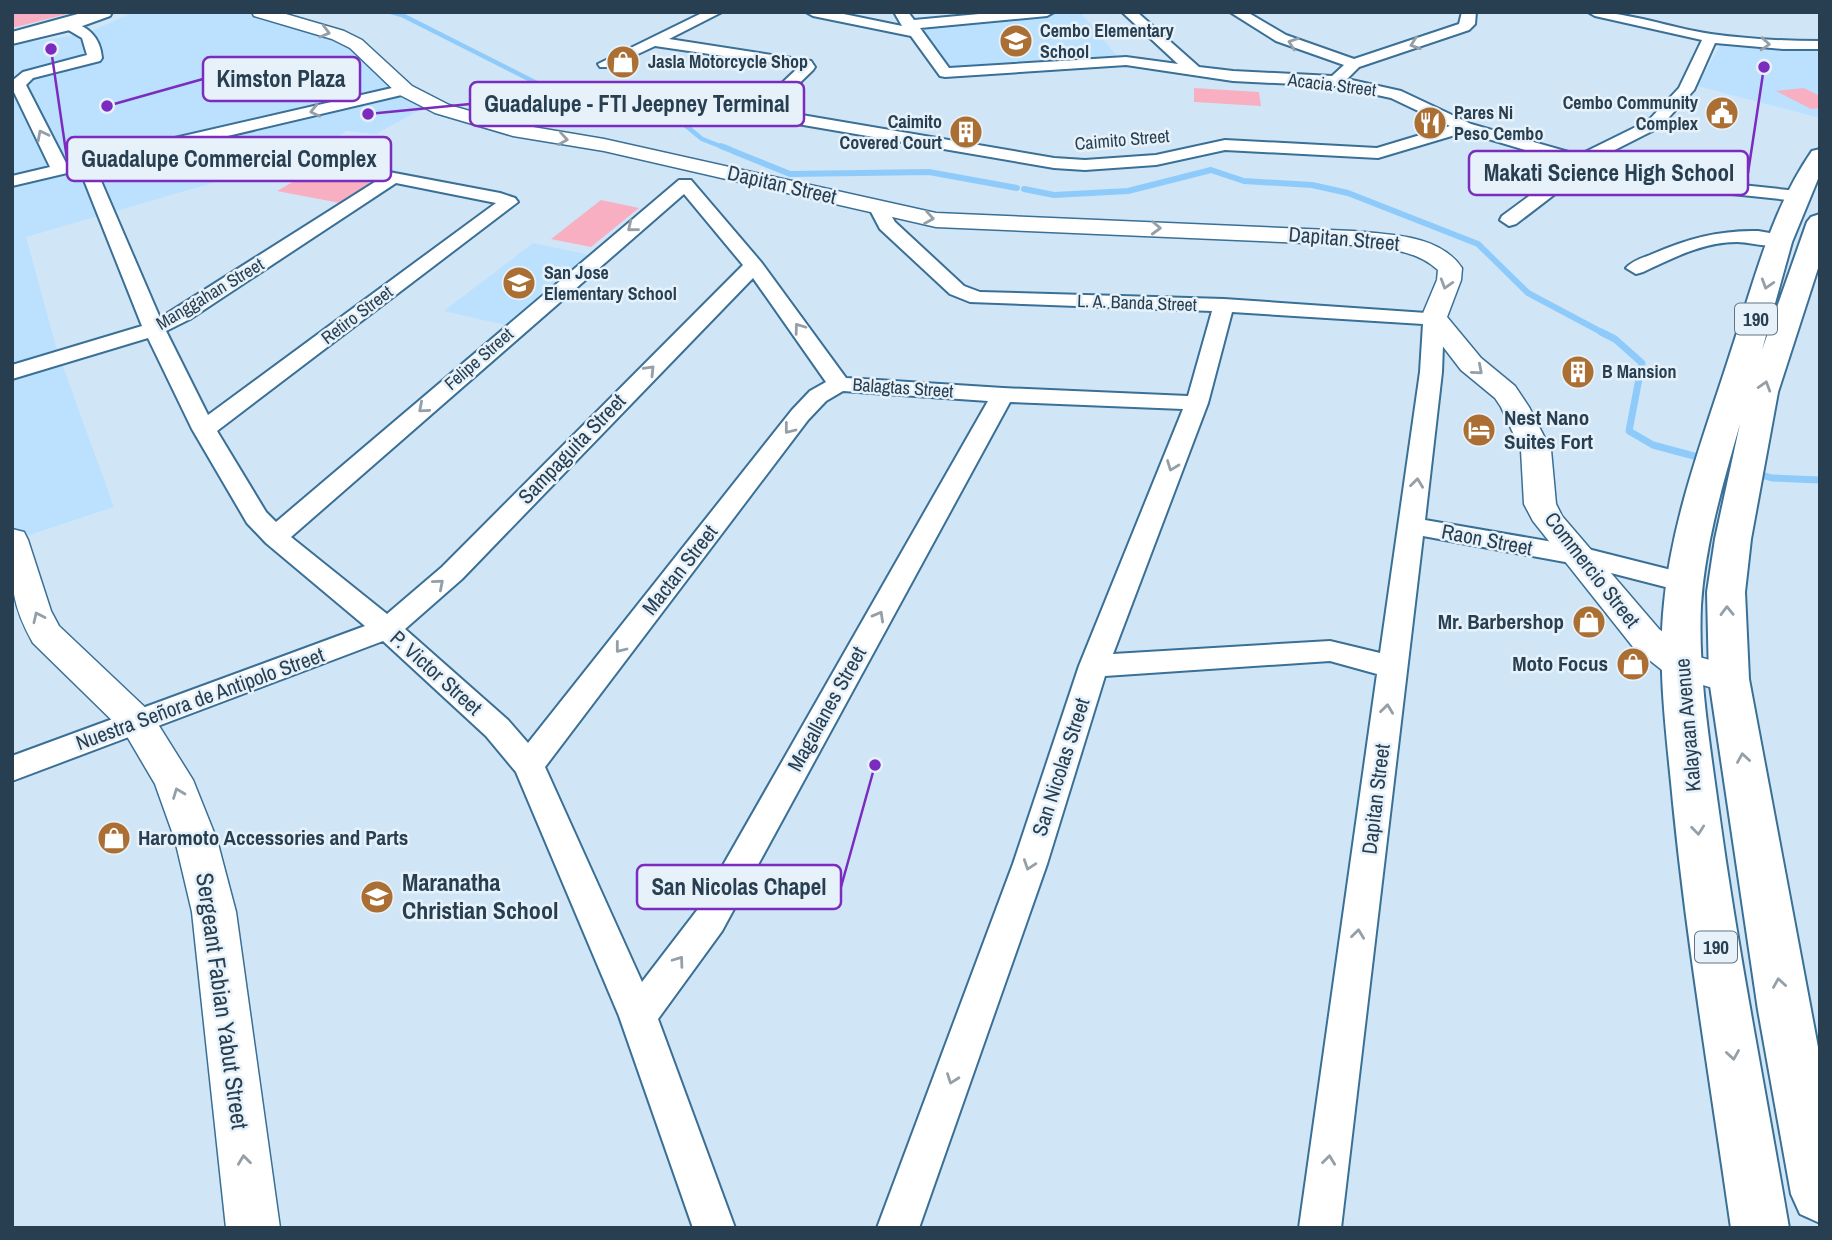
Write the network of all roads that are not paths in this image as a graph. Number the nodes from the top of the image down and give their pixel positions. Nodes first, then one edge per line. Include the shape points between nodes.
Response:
1 (83, 12) edge
2 (103, 12) edge
3 (260, 12) edge
4 (715, 12) edge
5 (813, 12) edge
6 (1047, 12) edge
7 (1129, 12) edge
8 (1237, 12) edge
9 (1469, 12) edge
10 (1595, 12) edge
11 (1666, 12) edge
12 (994, 15) edge
13 (907, 23) edge
14 (67, 26) junction
15 (12, 31) edge
16 (1688, 33) junction
17 (12, 38) edge
18 (1710, 38) junction
19 (652, 41) junction
20 (1820, 45) edge
21 (1169, 50) junction
22 (1126, 61) junction
23 (605, 64) dead end
24 (1354, 64) junction
25 (1195, 71) junction
26 (1336, 81) junction
27 (405, 90) junction
28 (1465, 127) junction
29 (195, 140) junction
30 (1820, 156) edge
31 (1580, 160) junction
32 (73, 168) junction
33 (687, 174) junction
34 (391, 179) junction
35 (12, 181) edge
36 (1798, 196) junction
37 (878, 208) junction
38 (1509, 220) dead end
39 (1820, 222) edge
40 (1781, 240) junction
41 (754, 266) junction
42 (1636, 268) dead end
43 (1224, 305) junction
44 (1434, 318) junction
45 (154, 329) junction
46 (12, 372) edge
47 (839, 383) junction
48 (1003, 395) junction
49 (1197, 402) junction
50 (204, 429) junction
51 (1735, 448) junction
52 (1725, 490) junction
53 (1411, 526) junction
54 (275, 537) junction
55 (12, 540) edge
56 (1576, 555) junction
57 (1685, 583) junction
58 (387, 629) junction
59 (1681, 665) junction
60 (1094, 666) junction
61 (1393, 667) junction
62 (1729, 679) junction
63 (138, 723) junction
64 (529, 765) junction
65 (12, 769) edge
66 (638, 1016) junction
67 (1811, 1103) edge
68 (1820, 1194) edge
69 (253, 1228) edge
70 (714, 1228) edge
71 (898, 1228) edge
72 (1320, 1228) edge
73 (1760, 1228) edge

1 - 15 main road
2 - 14 main road
3 -> 27 street, Dapitan Street via 356,44
4 - 19 street
5 - 13 street
6 - 12 street
7 - 21 street
24 -> 8 street via 1281,38
9 -> 24 street via 1464,27
10 - 16 street
11 - 16 street
12 - 13 street
13 - 22 street, Acacia Street via 945,73
14 - 17 main road
32 -> 14 street, P. Victor Street via 18,84 28,75 95,58 88,33
16 - 18 street
18 -> 20 street
18 - 31 street via 1686,90 1654,124
19 - 23 street
19 - 28 street, Caimito Street via 806,64 808,68 769,110 780,116 1018,158 1085,165 1156,160 1226,145 1378,153
21 - 22 street
21 - 25 street
22 - 25 street, Acacia Street
24 - 26 street
25 - 26 street, Acacia Street
26 - 28 street, Acacia Street via 1396,94
27 -> 29 street
27 -> 33 street, Dapitan Street via 484,124
28 - 31 street, Acacia Street
29 - 32 street
29 - 34 street
30 - 36 main road, Kalayaan Avenue / 190
31 - 36 street, Acacia Street via 1675,183
31 - 38 street
32 - 35 street
32 - 45 street, P. Victor Street
33 - 37 street, Dapitan Street
33 - 41 street, Balagtas Street
33 -> 54 street, Felipe Street
34 - 45 street, Manggahan Street via 183,315
34 - 50 street, Retiro Street via 509,202
36 - 40 main road, Kalayaan Avenue / 190
37 - 43 street, L. A. Banda Street via 887,225 964,295
37 -> 44 street, Dapitan Street via 954,222 1173,228 1412,244 1436,255 1450,268
51 -> 39 main road, Kalayaan Avenue / 190 via 1762,392
40 - 42 street via 1715,236
40 -> 51 main road, Kalayaan Avenue / 190
47 -> 41 street, Balagtas Street
58 -> 41 street, Sampaguita Street via 452,573
43 - 44 street, L. A. Banda Street
43 - 49 street, San Nicolas Street
53 -> 44 street, Dapitan Street
44 -> 56 street, Commercio Street via 1471,364 1505,392 1515,407 1536,450 1541,504
45 - 46 street, Manggahan Street
45 - 50 street, P. Victor Street
47 - 48 street, Balagtas Street
47 -> 64 street, Mactan Street via 800,415
48 - 49 street, Balagtas Street
66 -> 48 street, Magallanes Street via 710,920
49 -> 60 street, San Nicolas Street
50 - 54 street, P. Victor Street via 244,500
51 - 52 main road, Kalayaan Avenue / 190
52 - 57 main road, Kalayaan Avenue / 190
62 -> 52 main road, Kalayaan Avenue / 190
53 - 56 street, Raon Street
53 - 61 street, Dapitan Street
54 - 58 street, P. Victor Street
63 -> 55 street, Sergeant Fabian Yabut Street via 46,634
56 - 57 street, Raon Street
56 - 59 street, Commercio Street via 1646,638
57 - 59 main road, Kalayaan Avenue / 190
58 - 63 street, Nuestra Señora de Antipolo Street
58 - 64 street, P. Victor Street via 496,728
59 - 62 street, Commercio Street
59 -> 73 main road, Kalayaan Avenue / 190 via 1699,841
60 - 61 street via 1330,651
60 -> 71 street, San Nicolas Street via 1030,864
72 -> 61 street, Dapitan Street
67 -> 62 main road, Kalayaan Avenue / 190 via 1784,1010
63 - 65 street, Nuestra Señora de Antipolo Street
69 -> 63 street, Sergeant Fabian Yabut Street via 214,912 196,840 173,780
64 - 66 street, P. Victor Street
66 - 70 street, P. Victor Street
67 - 68 main road, Kalayaan Avenue / 190

